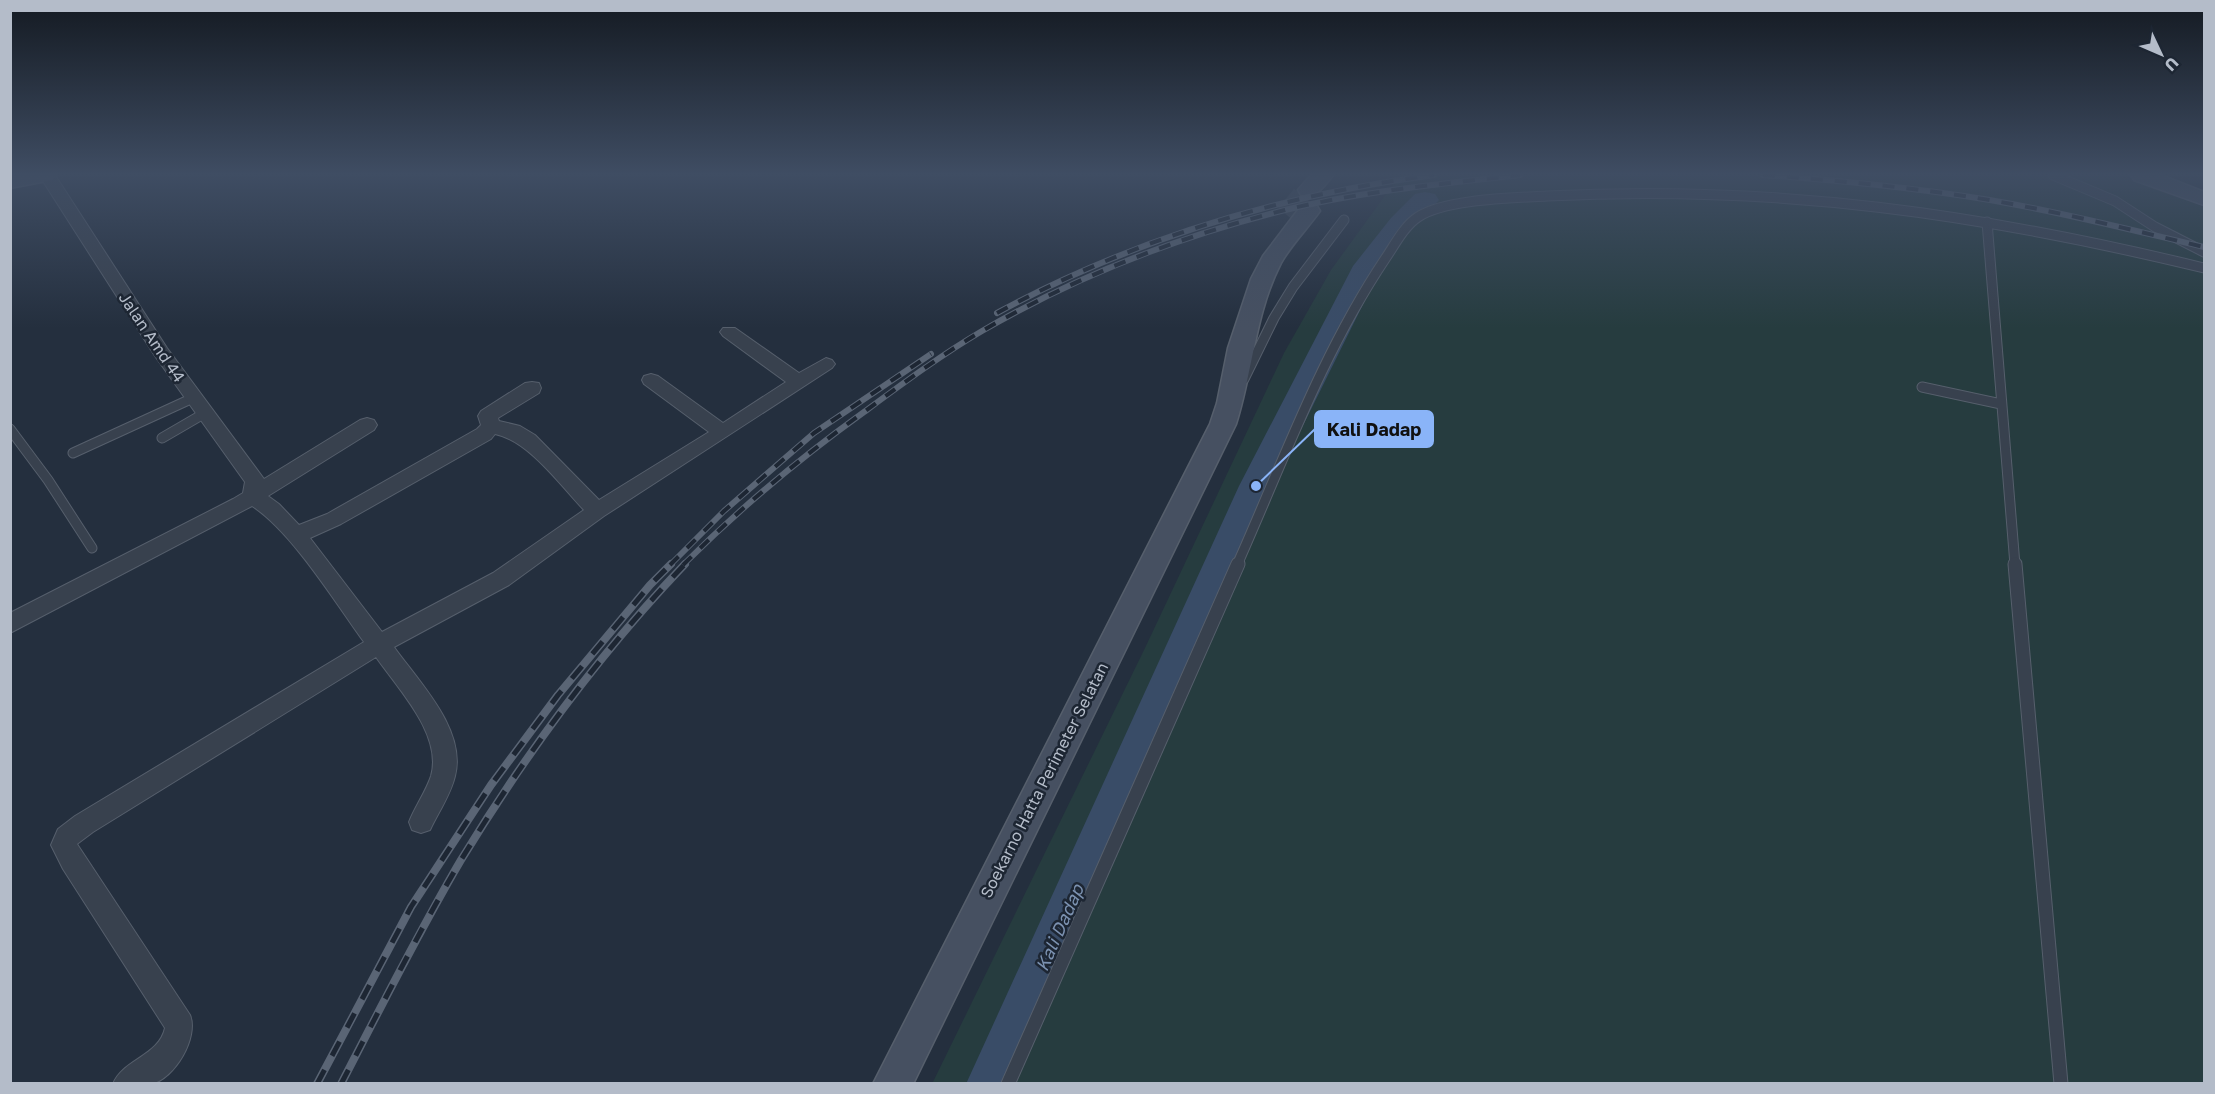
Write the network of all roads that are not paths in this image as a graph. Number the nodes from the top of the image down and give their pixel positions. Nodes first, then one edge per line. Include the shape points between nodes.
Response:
1 (78, 226) edge
2 (1285, 226) tunnel mouth
3 (1293, 226) tunnel mouth
4 (1339, 226) edge
5 (1410, 226) edge
6 (1987, 226) edge
7 (2011, 226) edge
8 (2154, 226) edge
9 (2205, 252) edge
10 (2205, 268) edge
11 (729, 332) dead end
12 (826, 364) dead end
13 (651, 380) dead end
14 (798, 381) junction
15 (1922, 387) dead end
16 (532, 388) dead end
17 (193, 398) junction
18 (2001, 404) junction
19 (205, 412) junction
20 (1223, 424) junction
21 (367, 425) dead end
22 (491, 426) junction
23 (10, 429) edge
24 (723, 432) junction
25 (162, 438) dead end
26 (73, 453) dead end
27 (1197, 477) junction
28 (252, 496) junction
29 (597, 511) junction
30 (296, 535) junction
31 (92, 548) dead end
32 (10, 624) edge
33 (379, 644) junction
34 (421, 822) dead end
35 (127, 1083) edge
36 (892, 1083) edge
37 (1008, 1083) edge
38 (2061, 1083) edge

1 - 17 street, Jalan Amd 44
2 - 27 main road, Soekarno Hatta Perimeter Selatan via 1260,254 1233,312 1223,348 1213,424
3 - 20 main road, Soekarno Hatta Perimeter Selatan via 1263,279 1239,348
4 - 20 lane via 1274,318
5 - 37 lane via 1360,296 1340,332
6 - 18 lane
7 - 10 lane via 2104,242
8 - 9 lane
11 - 14 street
12 - 14 street
13 - 24 street
14 - 24 street
15 - 18 lane
16 - 22 street via 488,416
17 - 19 street, Jalan Amd 44
17 - 26 lane
18 - 38 lane
19 - 25 lane
19 - 28 street, Jalan Amd 44 via 255,481
20 - 27 main road, Soekarno Hatta Perimeter Selatan
21 - 28 street
22 - 29 street via 513,430 528,440
22 - 30 street via 484,434 334,519
23 - 31 lane
24 - 29 street
27 - 36 main road, Soekarno Hatta Perimeter Selatan
28 - 30 street via 272,509
28 - 32 street
29 - 33 street via 501,579
30 - 33 street
33 - 34 street via 439,729 445,753 443,776
33 - 35 street via 67,837 64,845 72,861 180,1025 171,1052

